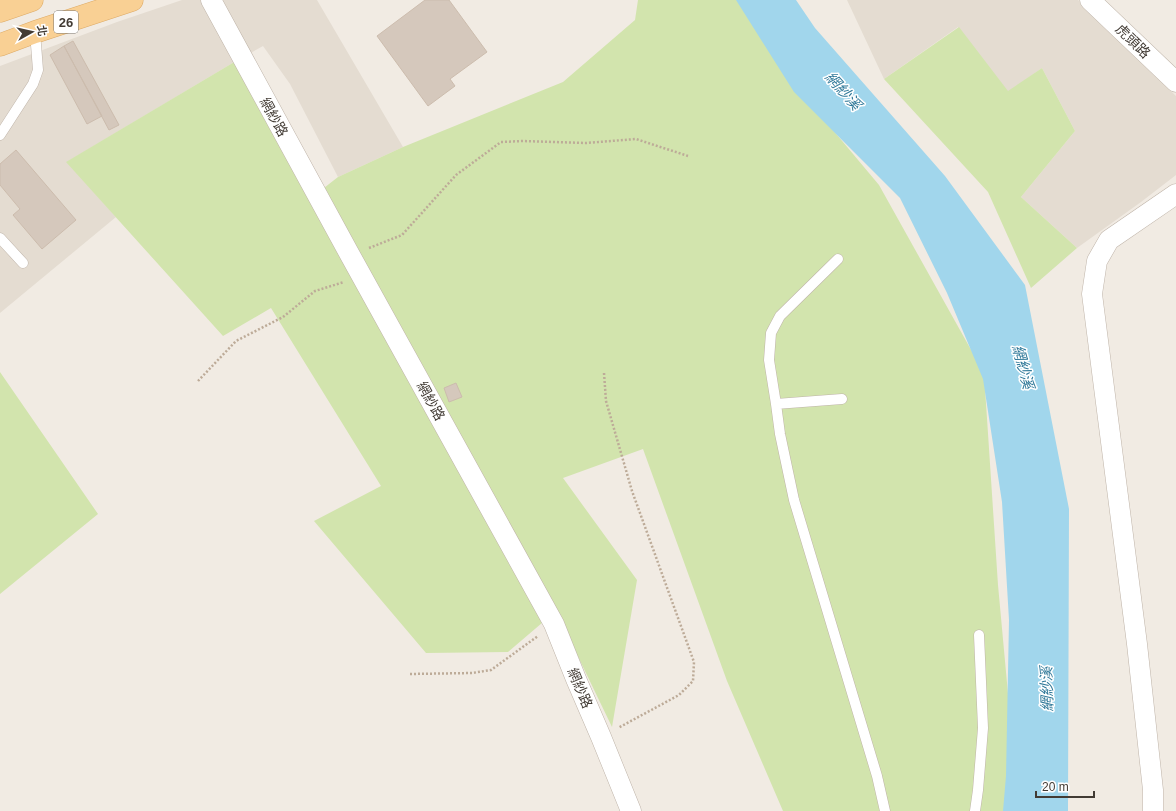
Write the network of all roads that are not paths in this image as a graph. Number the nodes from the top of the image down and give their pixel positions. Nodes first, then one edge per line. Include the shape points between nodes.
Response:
1 (32, 0) edge
2 (132, 0) edge
3 (211, 0) edge
4 (1090, 0) edge
5 (0, 11) edge
6 (35, 32) junction
7 (0, 45) edge
8 (1176, 82) edge
9 (0, 135) edge
10 (1176, 194) edge
11 (0, 238) edge
12 (838, 259) dead end
13 (23, 264) dead end
14 (842, 398) dead end
15 (776, 404) junction
16 (980, 635) dead end
17 (631, 811) edge
18 (885, 811) edge
19 (975, 811) edge
20 (1153, 811) edge

1 - 5 main road
2 - 6 main road, 26
3 - 17 street, 網紗路 via 554,624
4 - 8 street, 虎頭路
6 - 7 main road, 26
6 - 9 lane via 38,70 33,84
10 - 20 street via 1109,240 1097,261 1092,294 1137,644 1153,790
11 - 13 lane
12 - 15 lane via 780,316 771,333 769,360
14 - 15 lane
15 - 18 lane via 794,500 877,776
16 - 19 lane via 983,728

